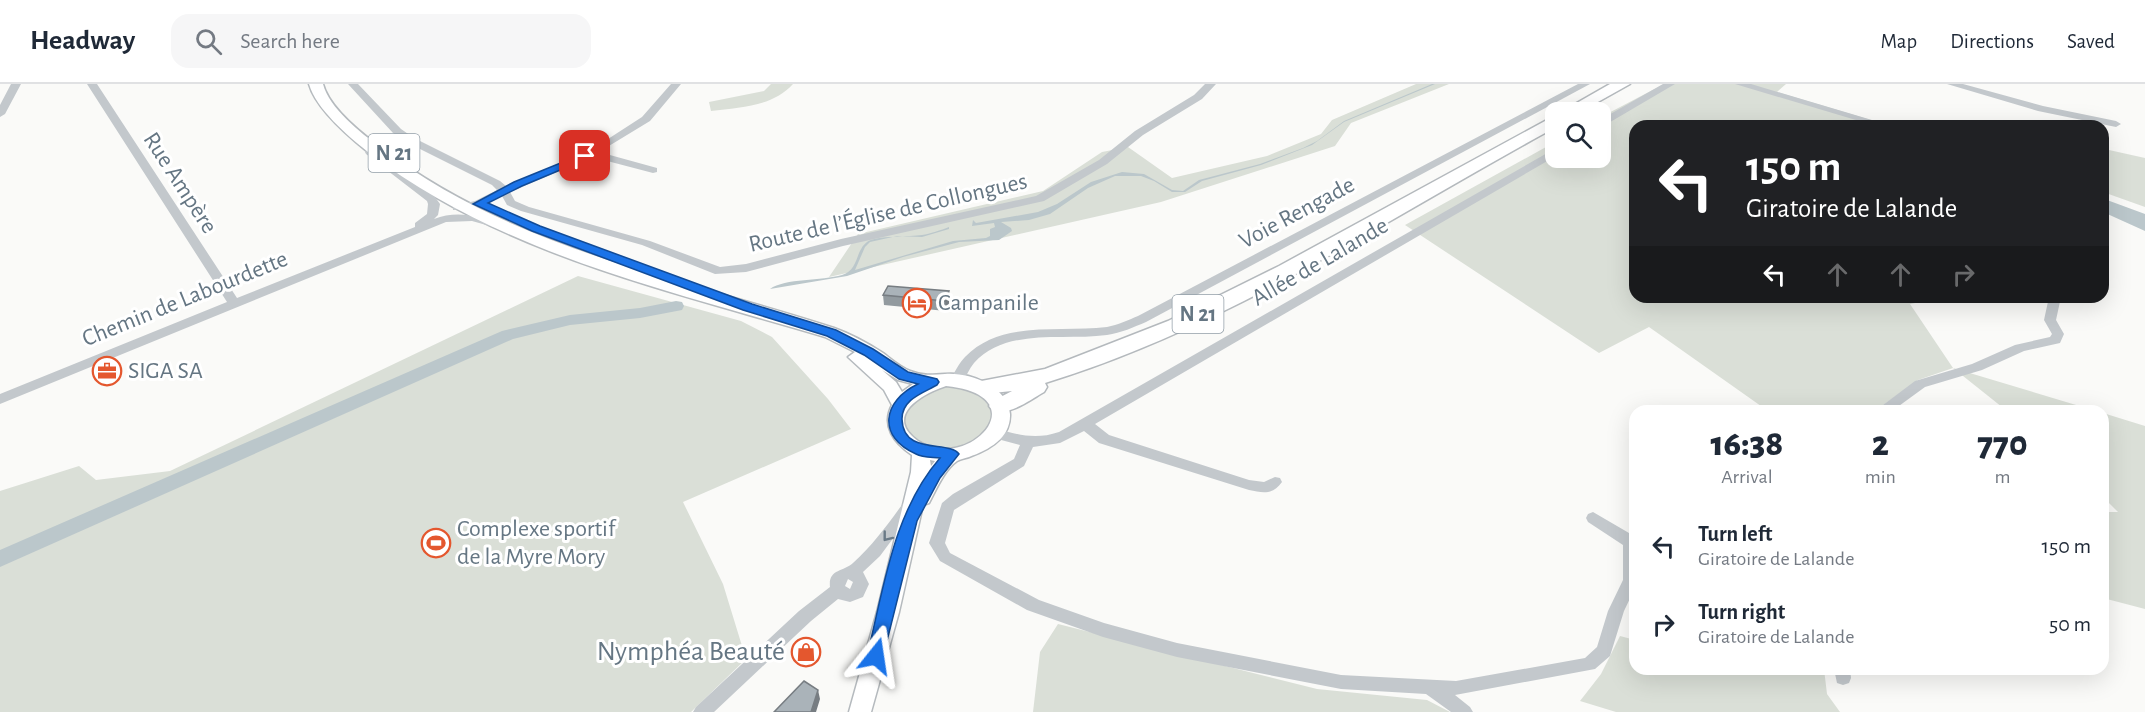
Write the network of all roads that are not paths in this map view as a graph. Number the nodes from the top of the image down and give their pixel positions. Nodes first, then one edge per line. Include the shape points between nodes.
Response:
1 (16, 84) edge
2 (92, 84) edge
3 (316, 84) edge
4 (324, 84) edge
5 (353, 84) edge
6 (676, 84) edge
7 (1211, 84) edge
8 (1585, 84) edge
9 (1622, 84) edge
10 (1637, 84) edge
11 (1670, 84) edge
12 (1740, 84) edge
13 (1952, 84) edge
14 (1588, 102) edge
15 (1605, 102) edge
16 (0, 114) edge
17 (1611, 119) edge
18 (1866, 120) edge
19 (2096, 120) edge
20 (2109, 123) edge
21 (2116, 124) dead end
22 (1545, 126) edge
23 (1545, 136) edge
24 (371, 148) junction
25 (590, 153) junction
26 (1545, 157) edge
27 (653, 170) dead end
28 (504, 191) junction
29 (478, 204) junction
30 (461, 207) junction
31 (505, 227) junction
32 (387, 240) junction
33 (2054, 303) edge
34 (234, 304) junction
35 (748, 307) junction
36 (798, 323) junction
37 (957, 380) junction
38 (932, 382) junction
39 (983, 387) junction
40 (0, 399) edge
41 (900, 403) junction
42 (1890, 405) edge
43 (1000, 406) junction
44 (1086, 424) junction
45 (995, 433) junction
46 (1028, 443) junction
47 (921, 451) junction
48 (952, 454) junction
49 (1275, 482) dead end
50 (915, 496) junction
51 (1593, 518) dead end
52 (909, 521) junction
53 (1629, 537) edge
54 (1629, 584) edge
55 (1430, 687) junction
56 (702, 712) edge
57 (860, 712) edge
58 (1464, 712) edge

1 - 16 street
2 - 34 street, Rue Ampère
3 - 24 main road, N 21 via 319,95
4 - 29 main road, N 21 via 360,124 406,164
5 - 28 street via 410,140 496,183
6 - 25 street via 646,119
7 - 28 street, Route de l’Église de Collongues via 1198,97 1139,133 1102,162 1040,199 746,268 719,271 646,243 517,206
8 - 37 street, Voie Rengade via 1142,319 1109,331 1017,335 979,351
9 - 14 highway
10 - 15 highway
11 - 17 street
12 - 18 street
13 - 19 street
20 - 21 street
22 - 39 highway, N 21 via 1198,314 1062,371 1006,386
23 - 43 highway, N 21 via 1234,307 1168,337 1035,387
24 - 30 main road, N 21
24 - 32 street via 370,152 434,204 428,219
25 - 27 street
25 - 28 street
26 - 44 street, Allée de Lalande
28 - 29 street
29 - 30 street
29 - 35 main road, N 21
30 - 31 main road, N 21
30 - 32 street
31 - 32 street via 457,217
31 - 35 main road, N 21 via 593,262
32 - 34 street, Chemin de Labourdette
33 - 42 street via 2050,320 2058,334 2055,340 2020,348 1977,367 1920,384
34 - 40 street, Chemin de Labourdette
35 - 36 main road, N 21
36 - 38 main road, N 21 via 851,342 904,376
36 - 41 main road, N 21 via 845,347 868,365 890,386
37 - 38 main road
37 - 39 main road
38 - 41 main road via 908,394
39 - 43 main road
41 - 47 main road via 895,414 896,426 901,437
43 - 45 main road via 1000,424
44 - 46 street, Allée de Lalande via 1053,441
44 - 49 street via 1104,439 1249,485 1266,488
45 - 46 street
45 - 48 main road via 979,446
46 - 55 street via 1018,462 947,507 938,543 945,557 1033,605 1113,633 1177,650 1341,682
47 - 48 main road
47 - 50 main road
48 - 52 main road via 935,474
50 - 52 main road
50 -> 56 street via 875,552 852,573 861,577 859,590 848,594 838,590
51 - 53 street
52 - 57 main road
54 - 55 street via 1604,651 1589,663 1456,688
55 - 58 street

